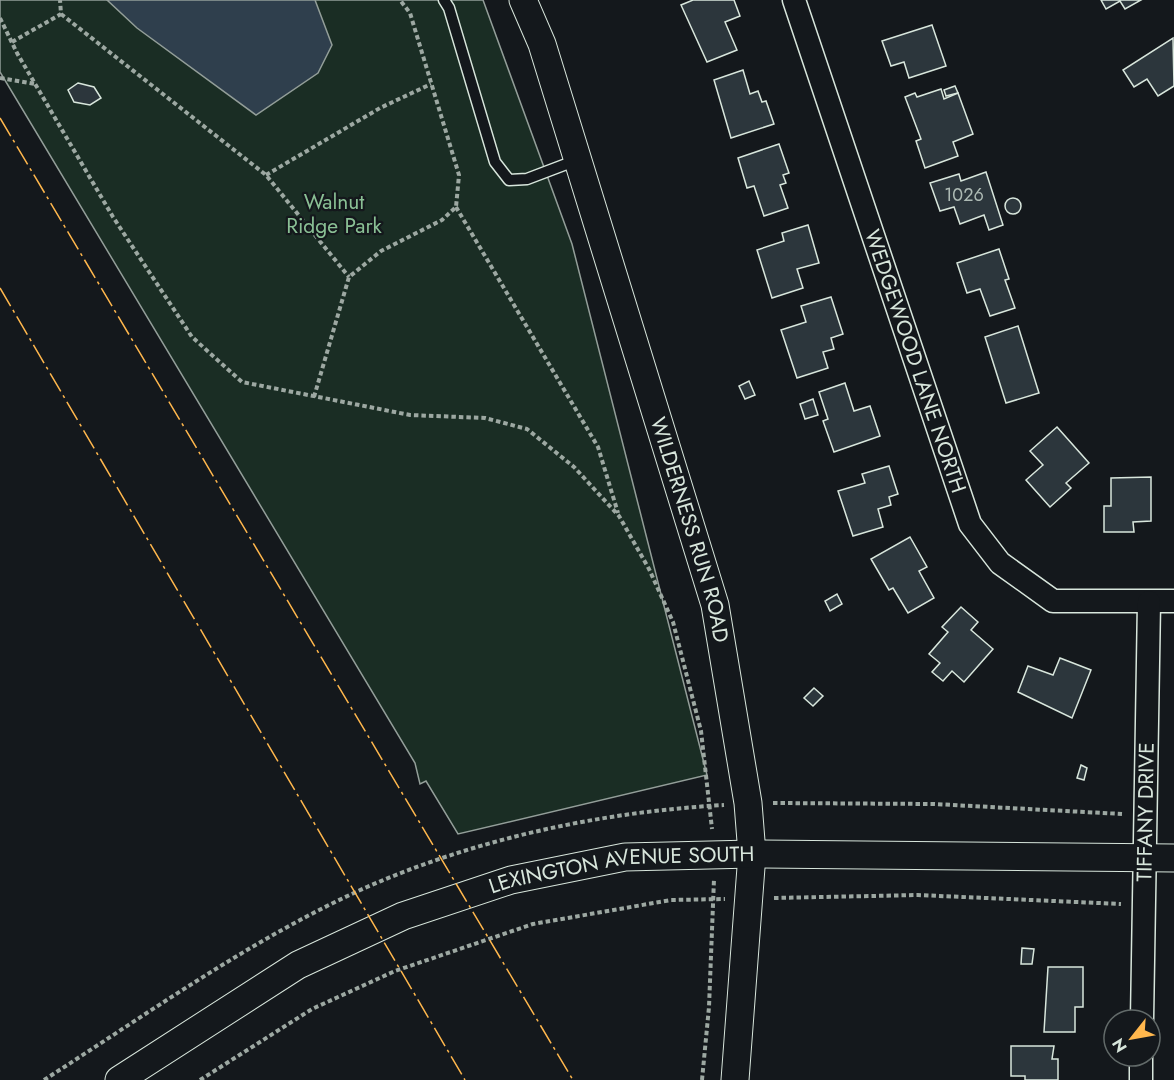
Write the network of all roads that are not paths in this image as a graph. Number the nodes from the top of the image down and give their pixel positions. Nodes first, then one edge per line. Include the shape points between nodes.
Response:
1 (444, 0) edge
2 (523, 0) edge
3 (794, 0) edge
4 (578, 160) junction
5 (1174, 601) edge
6 (1149, 602) junction
7 (752, 854) junction
8 (1143, 857) junction
9 (1174, 858) edge
10 (1142, 1008) edge
11 (119, 1080) edge
12 (735, 1080) edge

1 - 4 lane via 495,162 509,180 527,178
2 - 4 street, WILDERNESS RUN ROAD via 542,44
3 - 6 street, WEDGEWOOD LANE NORTH via 970,524 1000,563 1053,601
4 - 7 street, WILDERNESS RUN ROAD via 715,605 748,803
5 - 6 street, WEDGEWOOD LANE NORTH
6 - 8 street, TIFFANY DRIVE
7 - 8 street, LEXINGTON AVENUE SOUTH
7 - 11 street, LEXINGTON AVENUE SOUTH via 625,857 511,880 403,916 298,965
7 - 12 street, WILDERNESS RUN ROAD
8 - 9 street, LEXINGTON AVENUE SOUTH
8 - 10 street, TIFFANY DRIVE

